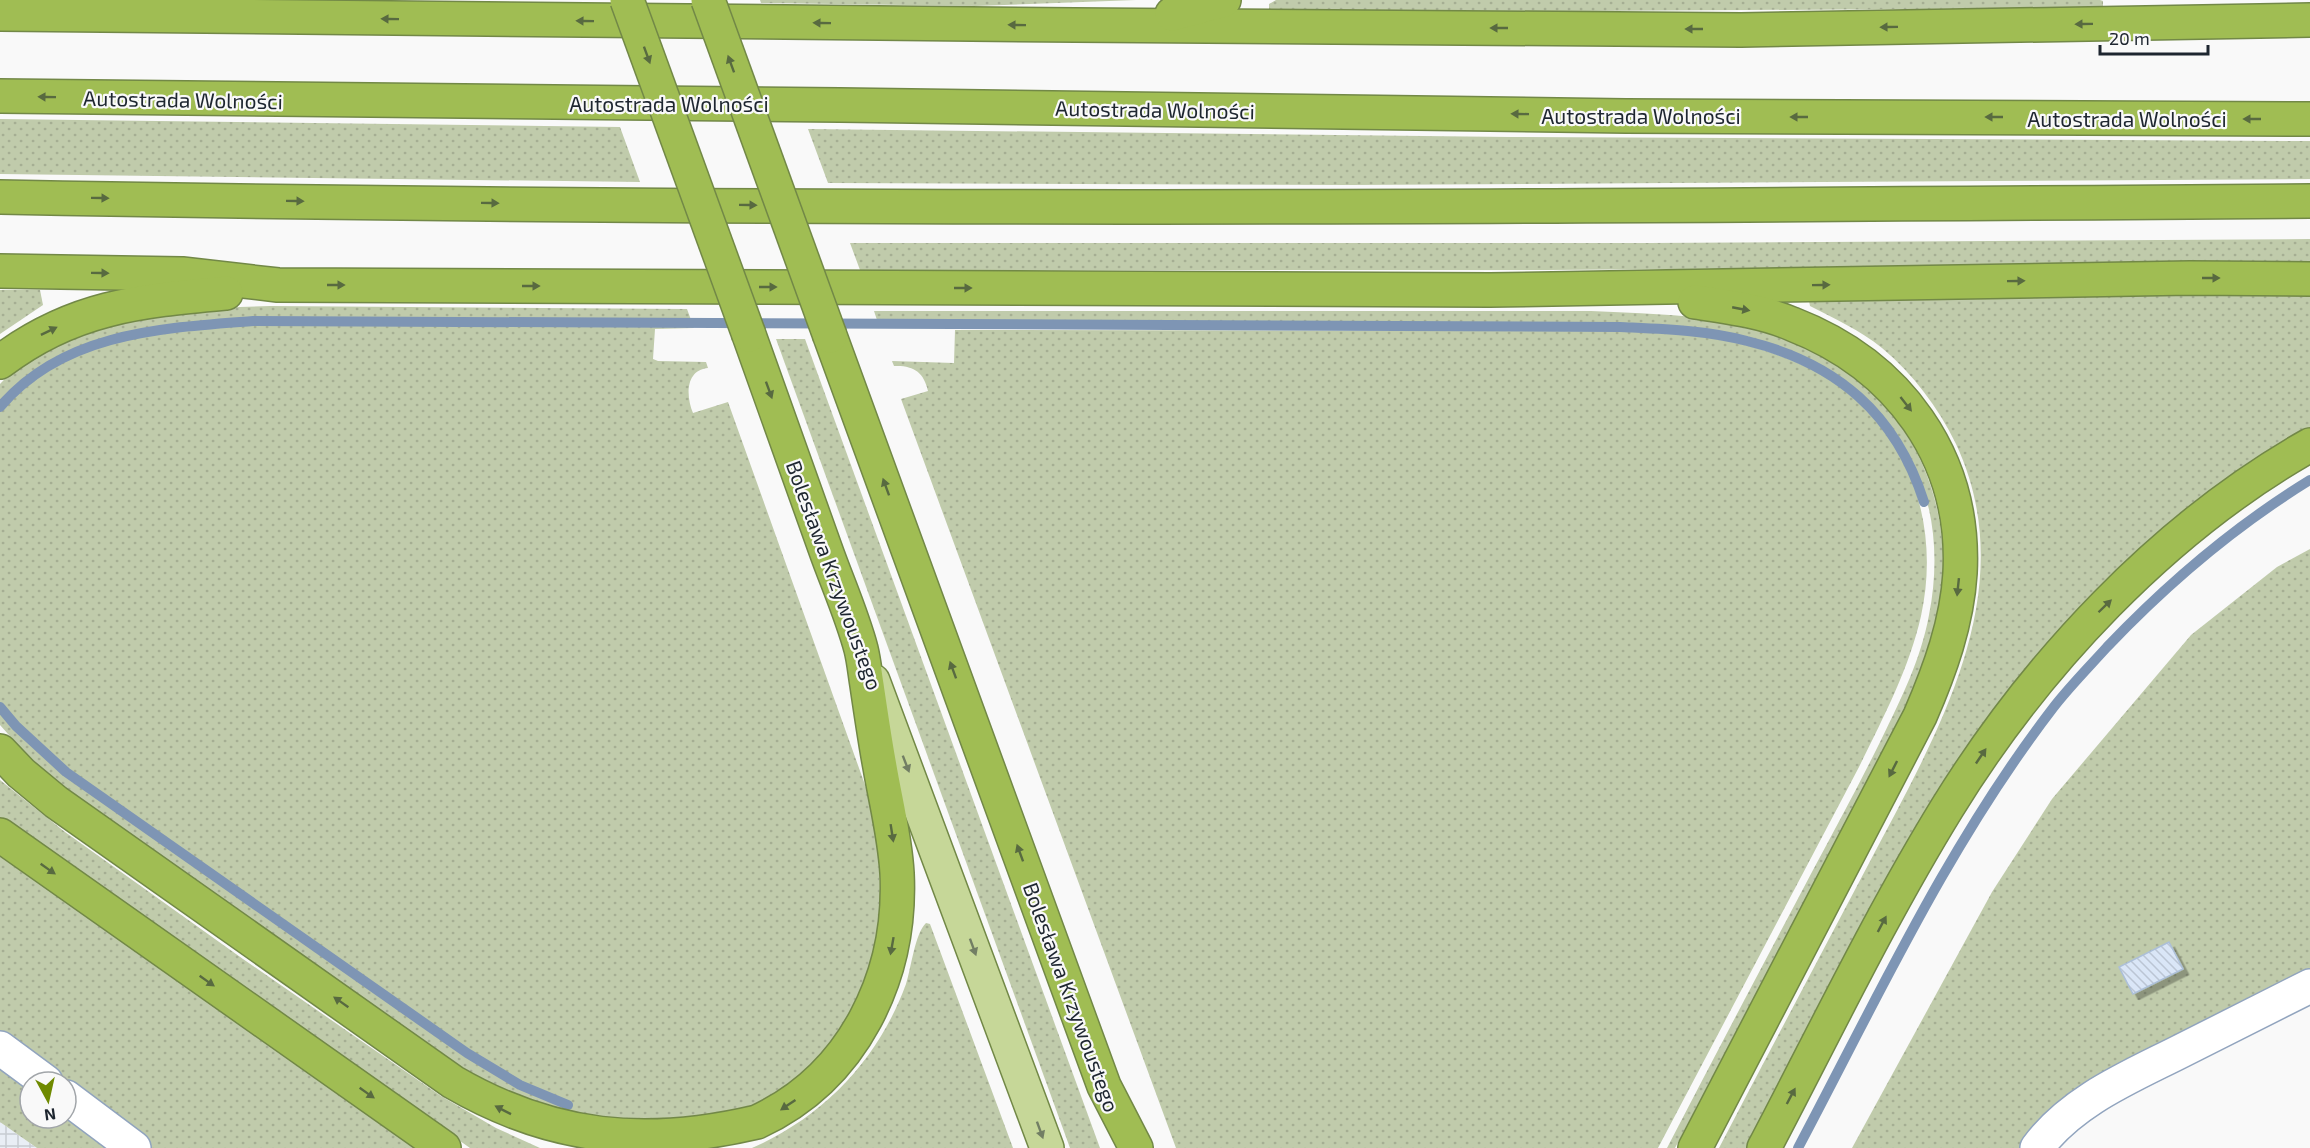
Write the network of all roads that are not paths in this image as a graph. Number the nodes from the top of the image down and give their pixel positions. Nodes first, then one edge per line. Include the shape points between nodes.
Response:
1 (627, 0) edge
2 (708, 0) edge
3 (1224, 0) edge
4 (2244, 0) edge
5 (2310, 5) edge
6 (0, 14) edge
7 (2310, 20) edge
8 (1075, 26) junction
9 (0, 96) edge
10 (2310, 119) edge
11 (0, 197) edge
12 (2310, 201) edge
13 (0, 271) edge
14 (2310, 279) edge
15 (278, 285) junction
16 (1490, 290) junction
17 (0, 362) edge
18 (2310, 445) edge
19 (862, 651) junction
20 (0, 751) edge
21 (0, 835) edge
22 (2310, 986) edge
23 (0, 1048) edge
24 (30, 1070) edge
25 (1104, 1086) junction
26 (78, 1106) edge
27 (134, 1148) edge
28 (444, 1148) edge
29 (1047, 1148) edge
30 (1126, 1148) edge
31 (1136, 1148) edge
32 (1695, 1148) edge
33 (1764, 1148) edge
34 (2037, 1148) edge

1 -> 19 highway, Bolesława Krzywoustego, bridge
25 -> 2 highway, Bolesława Krzywoustego, bridge
3 - 8 highway via 1165,16
4 - 5 highway
8 -> 6 highway
7 -> 8 highway via 1741,30
10 -> 9 highway, Autostrada Wolności via 1626,116
11 -> 12 highway via 898,207
13 -> 15 highway via 182,274
16 -> 14 highway
15 -> 16 highway
17 -> 15 highway via 42,333 104,310
16 -> 32 highway via 1662,298 1747,310 1792,323 1884,378 1930,440 1952,495 1960,549 1958,590 1953,621 1932,688 1888,781
33 -> 18 highway via 1935,828 2030,688 2096,614 2160,553 2237,492
19 -> 20 highway via 896,854 896,925 885,975 846,1051 796,1099 737,1132 673,1146 624,1147 587,1141 538,1126 475,1095 57,802
19 -> 29 main road, Bolesława Krzywoustego
21 -> 28 highway
22 - 34 lane via 2085,1102 2053,1127
23 - 24 lane
25 - 30 main road, Bolesława Krzywoustego
25 - 31 highway
26 - 27 lane

